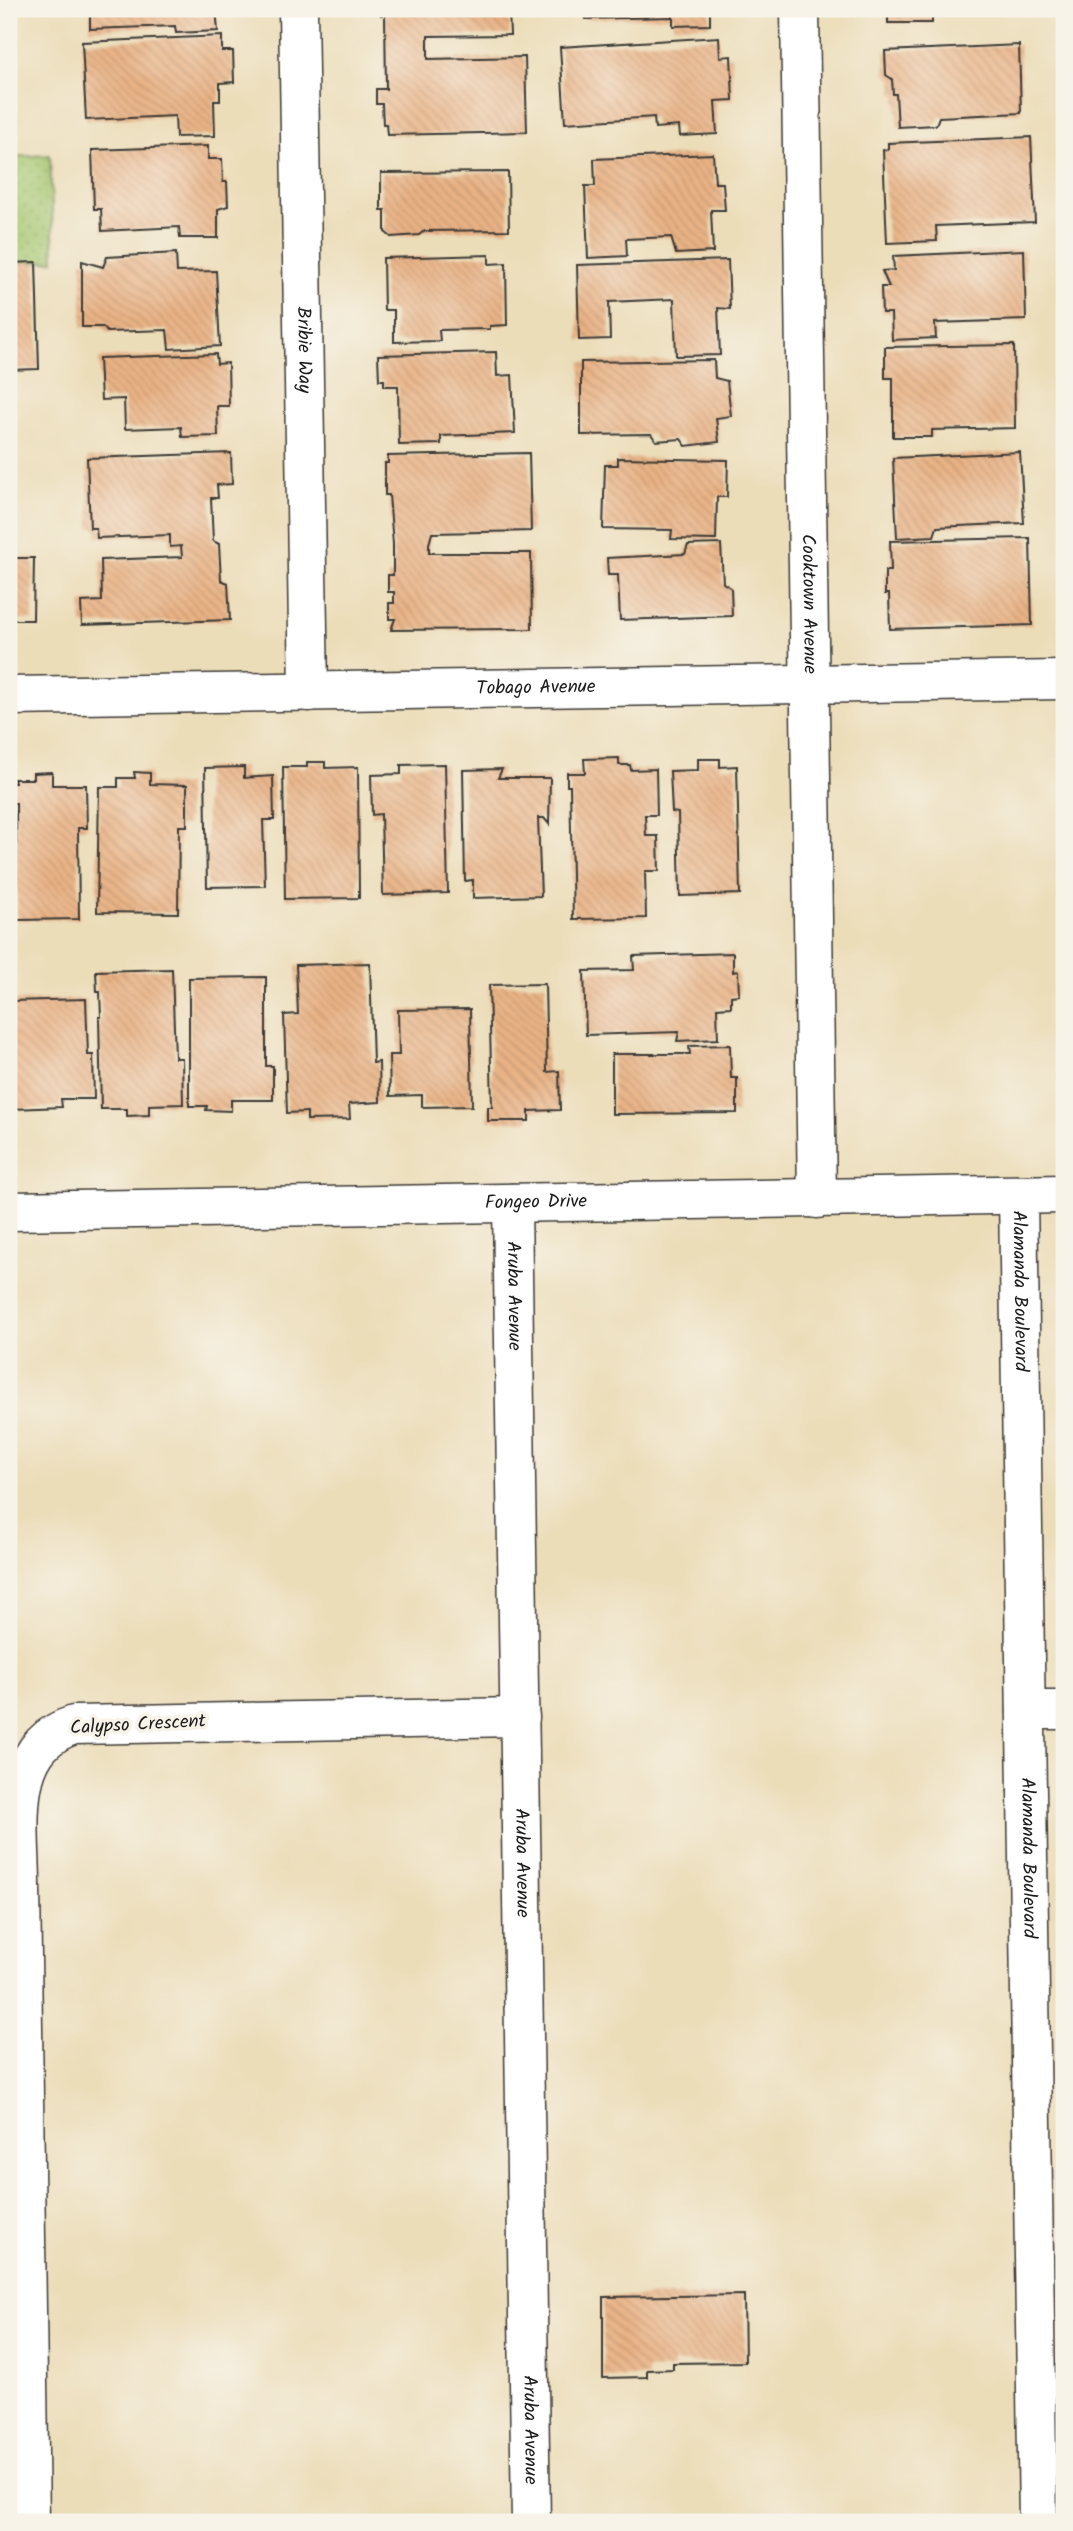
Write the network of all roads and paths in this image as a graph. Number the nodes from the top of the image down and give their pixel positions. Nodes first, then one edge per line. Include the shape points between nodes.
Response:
1 (298, 9) edge
2 (800, 9) edge
3 (1064, 680) edge
4 (809, 684) junction
5 (309, 692) junction
6 (9, 696) edge
7 (1064, 1194) edge
8 (1018, 1195) junction
9 (817, 1199) junction
10 (512, 1203) junction
11 (9, 1211) edge
12 (1026, 1710) junction
13 (1064, 1710) edge
14 (520, 1717) junction
15 (15, 1885) edge
16 (30, 2522) edge
17 (531, 2522) edge
18 (1038, 2522) edge

1 - 5 street, Bribie Way
2 - 4 street, Cooktown Avenue
3 - 4 street, Tobago Avenue
4 - 5 street, Tobago Avenue
4 - 9 street, Cooktown Avenue
5 - 6 street, Tobago Avenue
7 - 8 street, Fongeo Drive
8 - 9 street, Fongeo Drive
8 - 12 street, Alamanda Boulevard
9 - 10 street, Fongeo Drive
10 - 11 street, Fongeo Drive
10 - 14 street, Aruba Avenue
12 - 13 street
12 - 18 street, Alamanda Boulevard
14 - 15 street, Calypso Crescent via 95,1724 60,1729 27,1763
14 - 17 street, Aruba Avenue
15 - 16 street, Calypso Crescent

